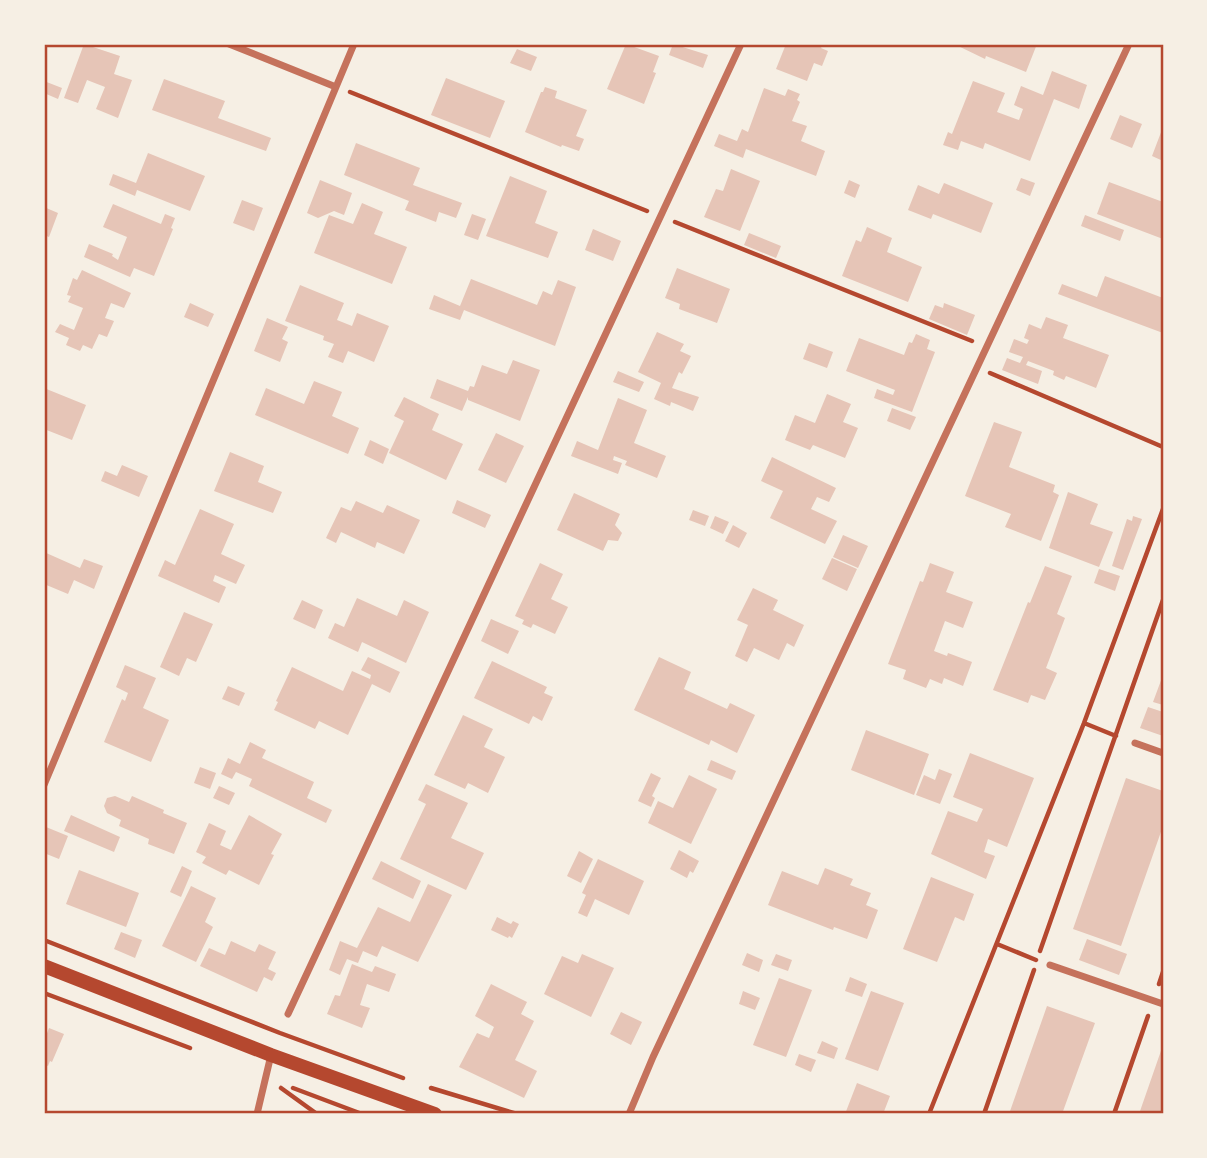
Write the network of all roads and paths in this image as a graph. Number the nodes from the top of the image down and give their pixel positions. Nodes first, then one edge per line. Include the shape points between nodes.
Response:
1 (229, 44) edge
2 (354, 44) edge
3 (741, 44) edge
4 (1129, 44) edge
5 (336, 87) junction
6 (977, 368) junction
7 (1163, 447) edge
8 (1163, 509) edge
9 (1160, 525) edge
10 (1163, 600) edge
11 (1084, 723) junction
12 (1116, 736) junction
13 (1135, 743) joint
14 (1163, 753) edge
15 (44, 785) edge
16 (997, 944) junction
17 (1037, 960) junction
18 (1050, 965) dead end
19 (44, 966) edge
20 (1163, 972) edge
21 (1153, 1001) junction
22 (1163, 1004) edge
23 (288, 1014) dead end
24 (271, 1055) junction
25 (266, 1077) junction
26 (257, 1114) edge
27 (317, 1114) edge
28 (435, 1114) edge
29 (629, 1114) edge
30 (929, 1114) edge
31 (984, 1114) edge
32 (1114, 1114) edge

1 - 5 street
2 - 5 street
3 - 23 street
4 - 6 street
5 - 15 street
6 - 7 path
6 - 29 street
8 - 9 path
9 - 11 path
10 - 12 path
11 - 12 path
11 - 16 path
12 - 13 path
12 - 17 path
13 - 14 street
16 - 17 path
16 - 30 path
17 - 31 path
18 - 21 street
19 - 24 main road
20 - 21 path
21 - 22 street
21 - 32 path
24 - 25 street
24 - 28 main road
25 - 26 street
25 - 27 path

